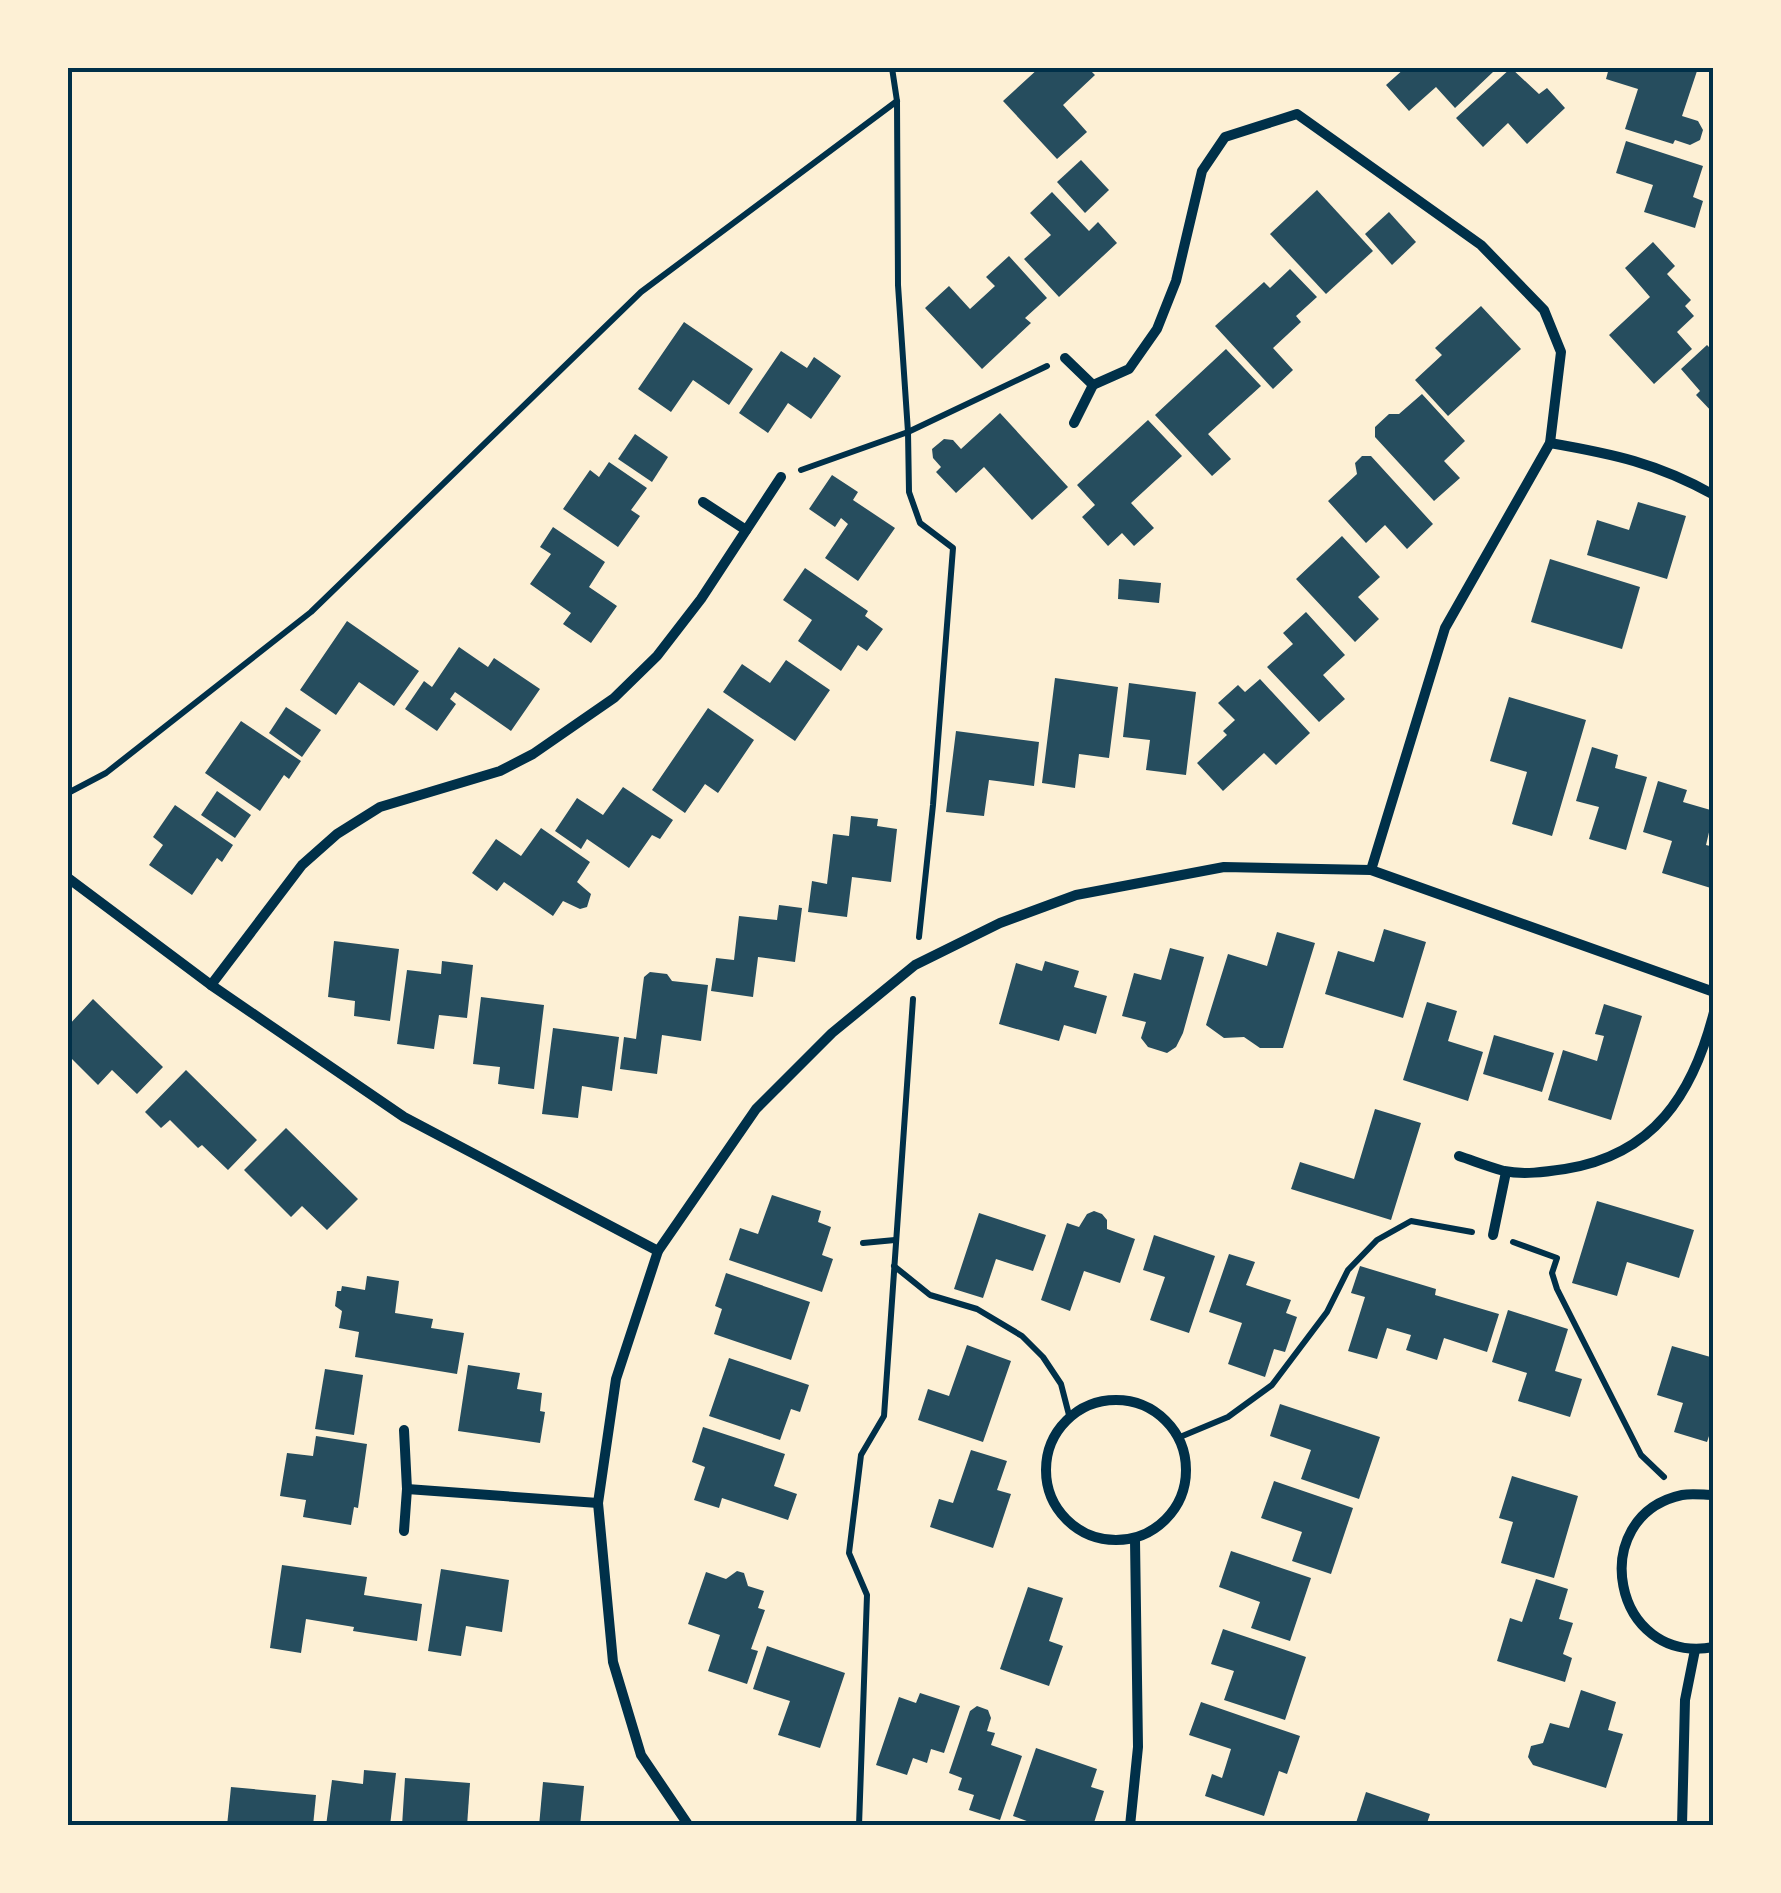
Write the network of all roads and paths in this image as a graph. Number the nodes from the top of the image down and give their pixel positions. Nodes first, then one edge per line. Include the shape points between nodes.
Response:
1 (892, 68) edge
2 (898, 101) junction
3 (1065, 358) joint
4 (1093, 385) junction
5 (1074, 423) dead end
6 (908, 432) junction
7 (1550, 444) junction
8 (781, 477) joint
9 (1714, 495) edge
10 (703, 502) dead end
11 (746, 530) junction
12 (68, 793) edge
13 (1371, 870) junction
14 (68, 878) edge
15 (916, 966) junction
16 (211, 985) junction
17 (1714, 992) edge
18 (1714, 1012) edge
19 (1460, 1156) dead end
20 (1506, 1172) junction
21 (1493, 1234) junction
22 (896, 1240) junction
23 (863, 1243) dead end
24 (658, 1251) junction
25 (893, 1265) junction
26 (1069, 1415) junction
27 (404, 1430) dead end
28 (1180, 1437) junction
29 (407, 1489) junction
30 (1683, 1495) junction
31 (1714, 1495) edge
32 (598, 1503) junction
33 (404, 1531) dead end
34 (1135, 1540) junction
35 (1714, 1646) edge
36 (1695, 1650) junction
37 (689, 1826) edge
38 (859, 1826) edge
39 (1130, 1826) edge
40 (1682, 1826) edge

1 - 2 path
2 - 6 path via 898,285
2 - 12 path via 641,292 311,612 106,773
3 - 4 street
3 - 6 path
4 - 5 street
4 - 7 street via 1128,369 1157,329 1176,282 1202,171 1224,137 1297,114 1481,245 1544,310 1561,352
6 - 8 path
6 - 15 path via 908,492 920,523 952,548
7 - 9 street via 1627,457
7 - 13 street via 1445,628
8 - 11 street
10 - 11 street
11 - 16 street via 658,656 614,698 500,771 380,807 337,834 302,864
13 - 15 street via 1224,867 1076,895
13 - 17 street
14 - 16 street
15 - 22 path
15 - 24 street via 832,1032 756,1109
16 - 24 street via 404,1116
18 - 20 street via 1678,1103 1643,1137 1583,1166
19 - 20 street
20 - 21 street
21 - 28 path via 1411,1221 1377,1240 1348,1270 1272,1385 1228,1417
21 - 30 path via 1557,1258 1557,1289 1641,1455
22 - 23 path
22 - 25 path
24 - 32 street via 616,1380
25 - 26 path via 930,1296 977,1310 1022,1336 1061,1384
25 - 38 path via 884,1416 860,1456 849,1553 867,1596
26 - 28 street via 1114,1398 1142,1404
26 - 34 street via 1044,1458 1045,1486 1066,1524 1104,1542
27 - 29 street
28 - 34 street via 1186,1485 1172,1515
29 - 32 street
29 - 33 street
30 - 31 street
30 - 36 street via 1656,1506 1631,1531 1620,1566 1626,1604 1650,1634
32 - 37 street via 613,1662 641,1755
34 - 39 street via 1138,1748
35 - 36 street
36 - 40 street via 1685,1700

